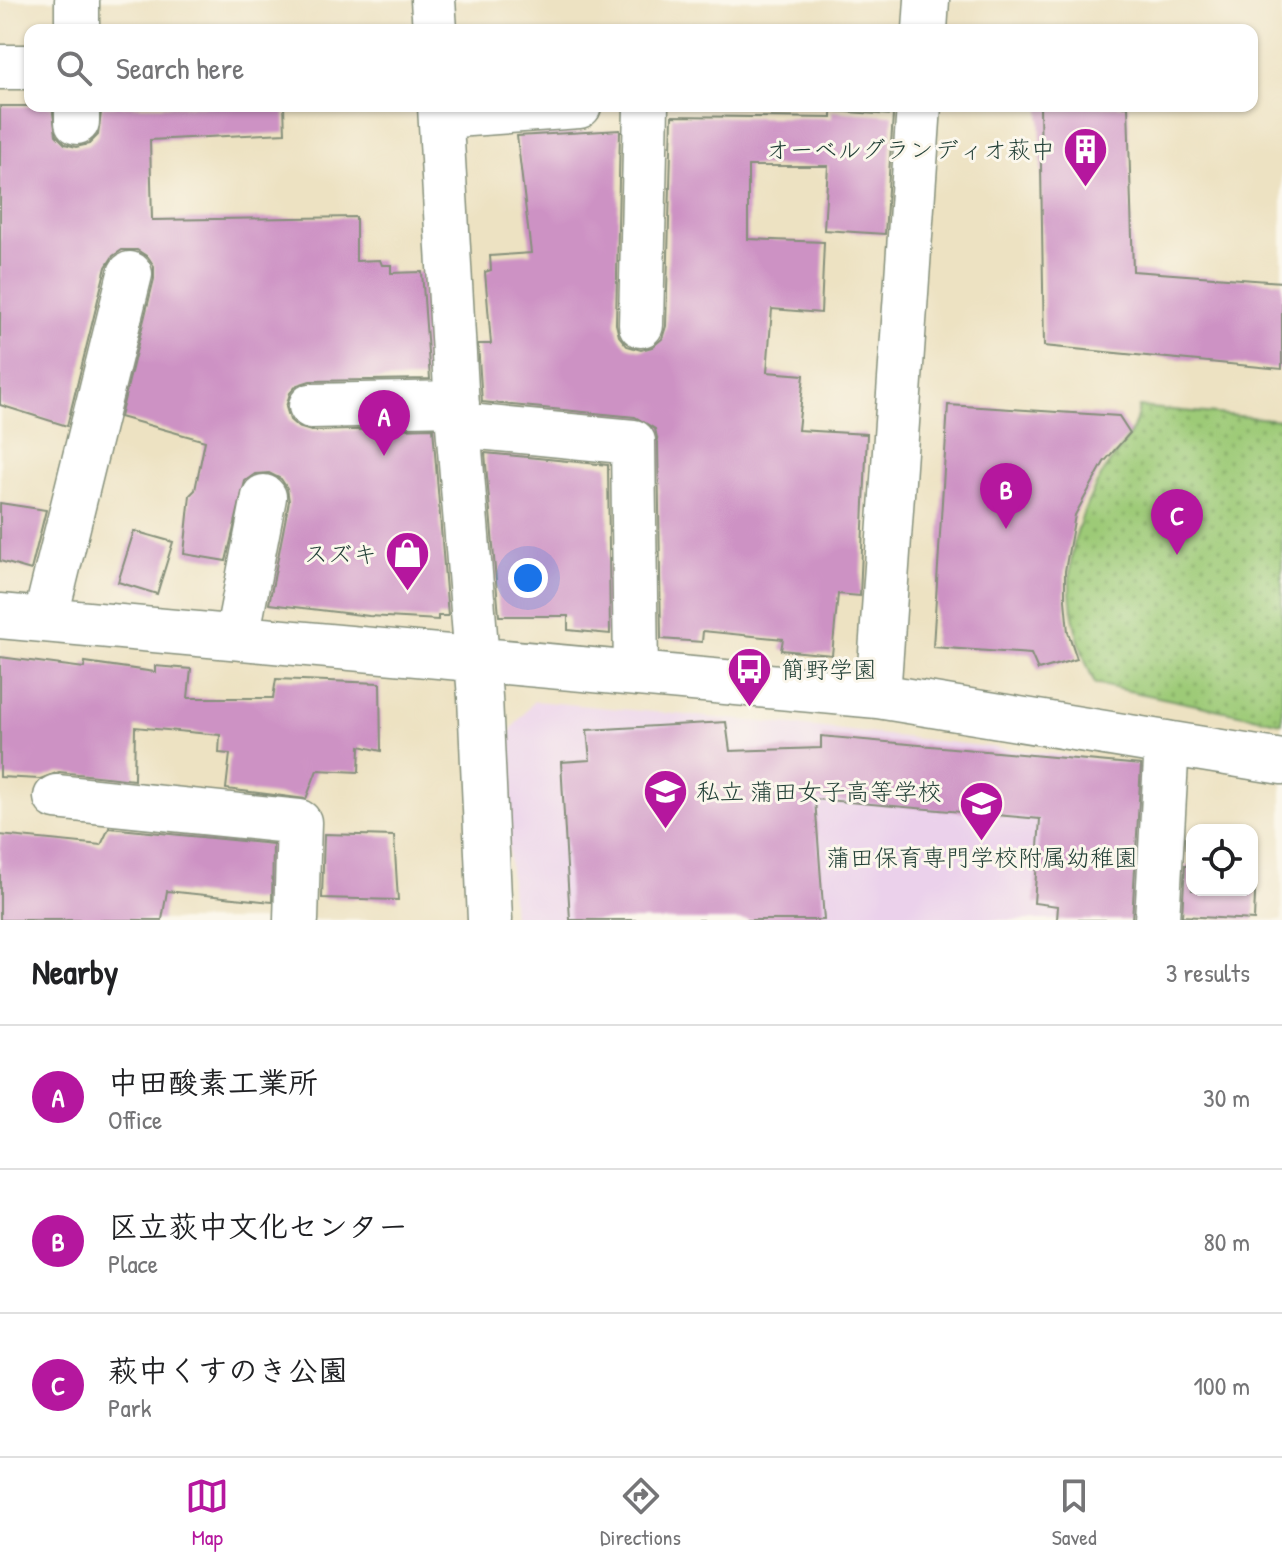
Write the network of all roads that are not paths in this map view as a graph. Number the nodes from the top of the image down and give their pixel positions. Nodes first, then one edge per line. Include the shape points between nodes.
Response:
1 (77, 0) edge
2 (433, 0) edge
3 (927, 0) edge
4 (77, 24) edge
5 (435, 24) edge
6 (925, 24) edge
7 (0, 67) edge
8 (24, 67) edge
9 (440, 112) edge
10 (646, 112) edge
11 (919, 112) edge
12 (130, 274) dead end
13 (641, 325) dead end
14 (311, 406) dead end
15 (458, 414) junction
16 (264, 497) dead end
17 (0, 616) edge
18 (45, 620) junction
19 (237, 637) junction
20 (475, 657) junction
21 (636, 673) junction
22 (878, 696) junction
23 (1167, 743) junction
24 (1282, 762) edge
25 (56, 797) dead end
26 (296, 920) edge
27 (490, 920) edge
28 (1157, 920) edge

1 - 4 street
2 - 5 street
3 - 6 street
7 - 8 street
9 - 15 street
10 - 13 street
11 - 22 street
12 - 18 street
14 - 15 street
15 - 20 street
15 - 21 street via 633,442
16 - 19 street
17 - 18 street
18 - 19 street
19 - 20 street
20 - 21 street
20 - 27 street
21 - 22 street
22 - 23 street
23 - 24 street
23 - 28 street
25 - 26 street via 299,822

